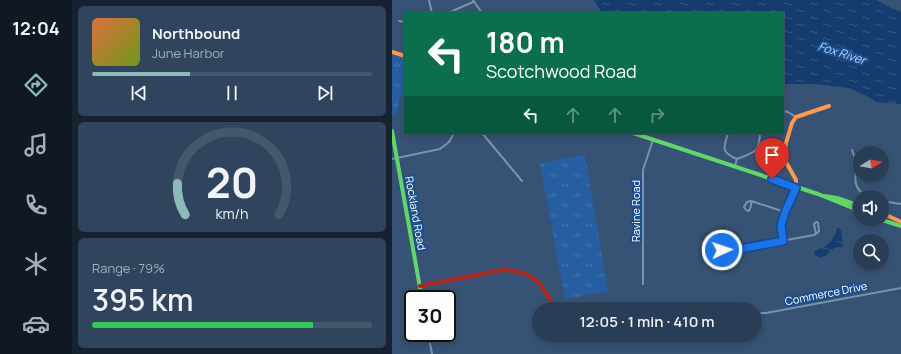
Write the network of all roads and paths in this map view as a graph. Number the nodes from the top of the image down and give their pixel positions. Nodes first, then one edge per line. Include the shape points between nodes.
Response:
1 (429, 0) edge
2 (473, 1) edge
3 (432, 12) edge
4 (450, 12) edge
5 (481, 12) edge
6 (399, 21) dead end
7 (404, 22) edge
8 (392, 52) edge
9 (404, 56) edge
10 (829, 106) dead end
11 (784, 111) edge
12 (796, 117) junction
13 (392, 131) edge
14 (453, 134) edge
15 (483, 134) edge
16 (636, 134) edge
17 (728, 134) edge
18 (760, 134) edge
19 (653, 140) junction
20 (852, 150) dead end
21 (397, 158) junction
22 (392, 159) edge
23 (737, 159) junction
24 (735, 167) junction
25 (522, 181) dead end
26 (796, 188) junction
27 (860, 190) edge
28 (818, 194) junction
29 (751, 201) junction
30 (889, 202) edge
31 (853, 204) edge
32 (901, 204) edge
33 (853, 208) edge
34 (785, 212) junction
35 (889, 216) edge
36 (889, 222) edge
37 (901, 222) edge
38 (901, 226) edge
39 (718, 233) dead end
40 (816, 234) junction
41 (783, 241) junction
42 (643, 284) dead end
43 (420, 286) junction
44 (901, 288) edge
45 (421, 290) edge
46 (551, 302) edge
47 (762, 314) edge
48 (430, 342) edge
49 (432, 354) edge

1 - 3 street
2 - 4 street
2 - 5 street
6 - 7 street
8 - 9 street
10 - 12 street
11 - 12 street
12 - 26 street via 786,143 785,156 796,180
13 - 21 street, Rockland Road
14 - 21 street via 442,148
15 - 25 street
16 - 19 street
17 - 23 street via 725,152
18 - 23 street via 760,145 756,151
19 - 24 street
19 - 42 street, Ravine Road via 643,170
20 - 27 street via 856,164 855,181
21 - 22 street
21 - 43 street, Rockland Road
23 - 24 street
24 - 26 street
26 - 28 street
26 - 34 street
28 - 31 street
28 - 33 street
29 - 29 street via 748,201 744,208 748,211
29 - 34 street
30 - 32 street
34 - 41 street via 781,225
35 - 37 street
36 - 38 street
39 - 41 street via 720,247 725,251
40 - 40 street via 820,230 817,222 814,224
40 - 41 street
43 - 45 street, Rockland Road
43 - 46 street via 514,270 527,274 537,281
44 - 47 street, Commerce Drive
48 - 49 street

